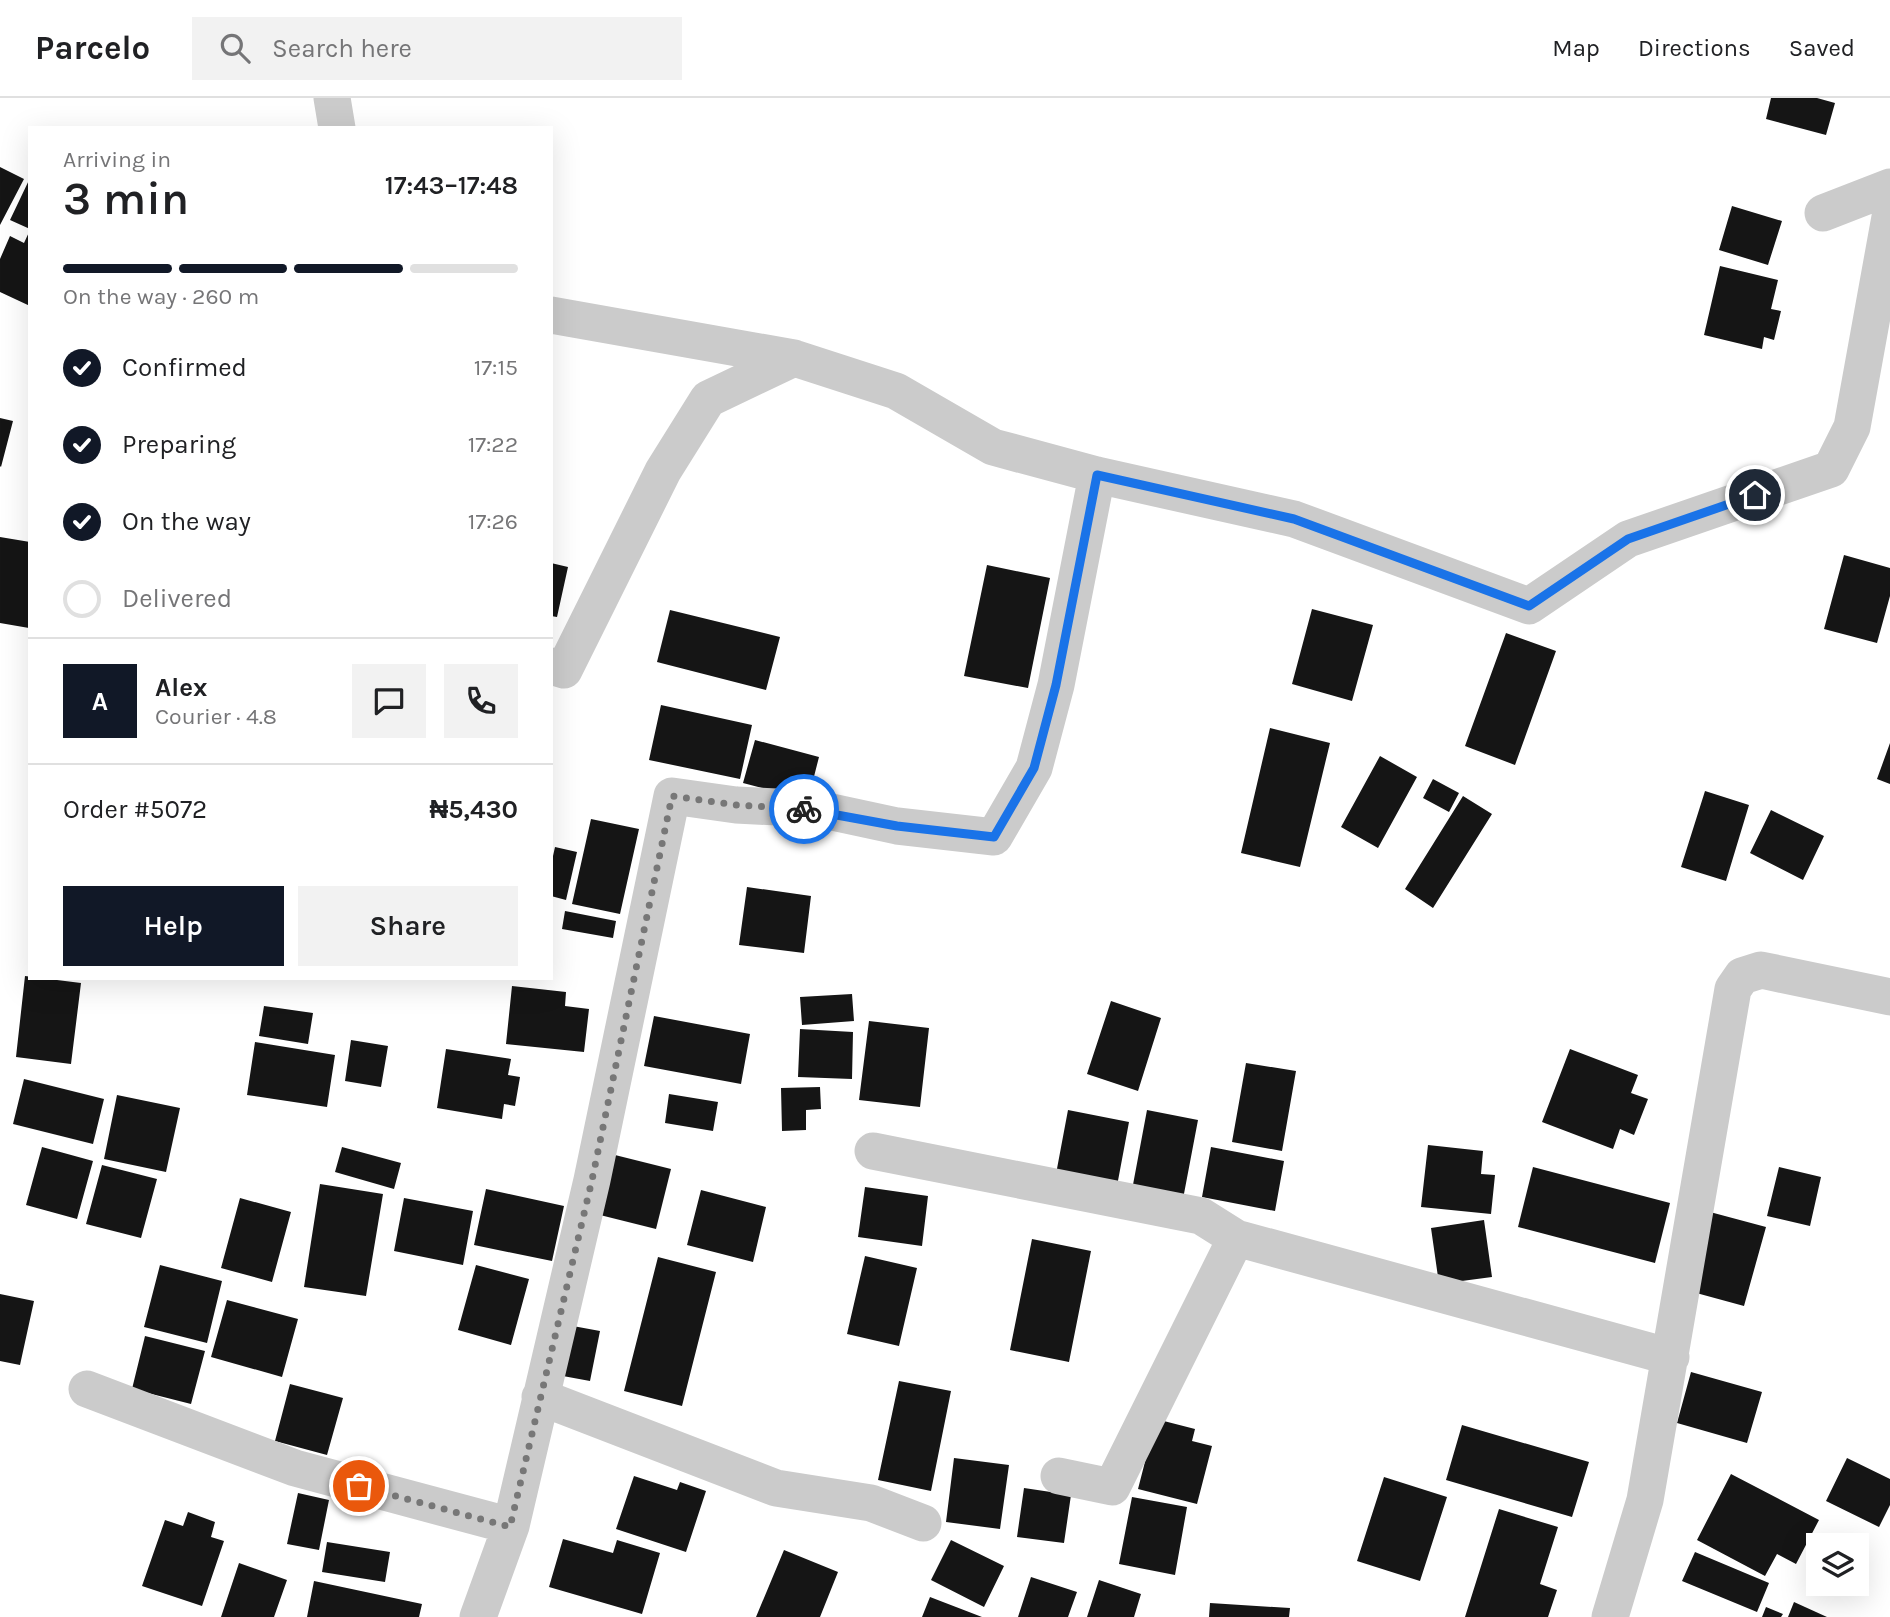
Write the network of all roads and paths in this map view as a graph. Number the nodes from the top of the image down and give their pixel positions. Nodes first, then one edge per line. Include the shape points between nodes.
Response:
1 (332, 98) edge
2 (337, 126) edge
3 (1890, 187) edge
4 (1823, 213) dead end
5 (1890, 218) edge
6 (553, 315) edge
7 (794, 358) junction
8 (1097, 475) junction
9 (553, 667) edge
10 (1890, 997) edge
11 (873, 1151) dead end
12 (1236, 1238) junction
13 (1671, 1357) junction
14 (86, 1389) dead end
15 (540, 1397) junction
16 (1059, 1476) dead end
17 (923, 1523) dead end
18 (510, 1527) junction
19 (478, 1617) edge
20 (1610, 1617) edge

1 - 2 street
3 - 4 street
5 - 8 street via 1852,427 1831,469 1628,539 1529,606 1294,519
6 - 7 street
7 - 8 street via 896,391 993,447
7 - 9 street via 708,399 663,471 564,670
8 - 15 street via 1056,685 1034,768 994,837 897,826 818,809 672,796 592,1180
10 - 13 street via 1761,970 1742,976 1733,989
11 - 12 street via 1201,1216
12 - 13 street
12 - 16 street via 1112,1487
13 - 20 street via 1645,1500
14 - 18 street via 295,1468
15 - 17 street via 776,1488 871,1503
15 - 18 street
18 - 19 street

